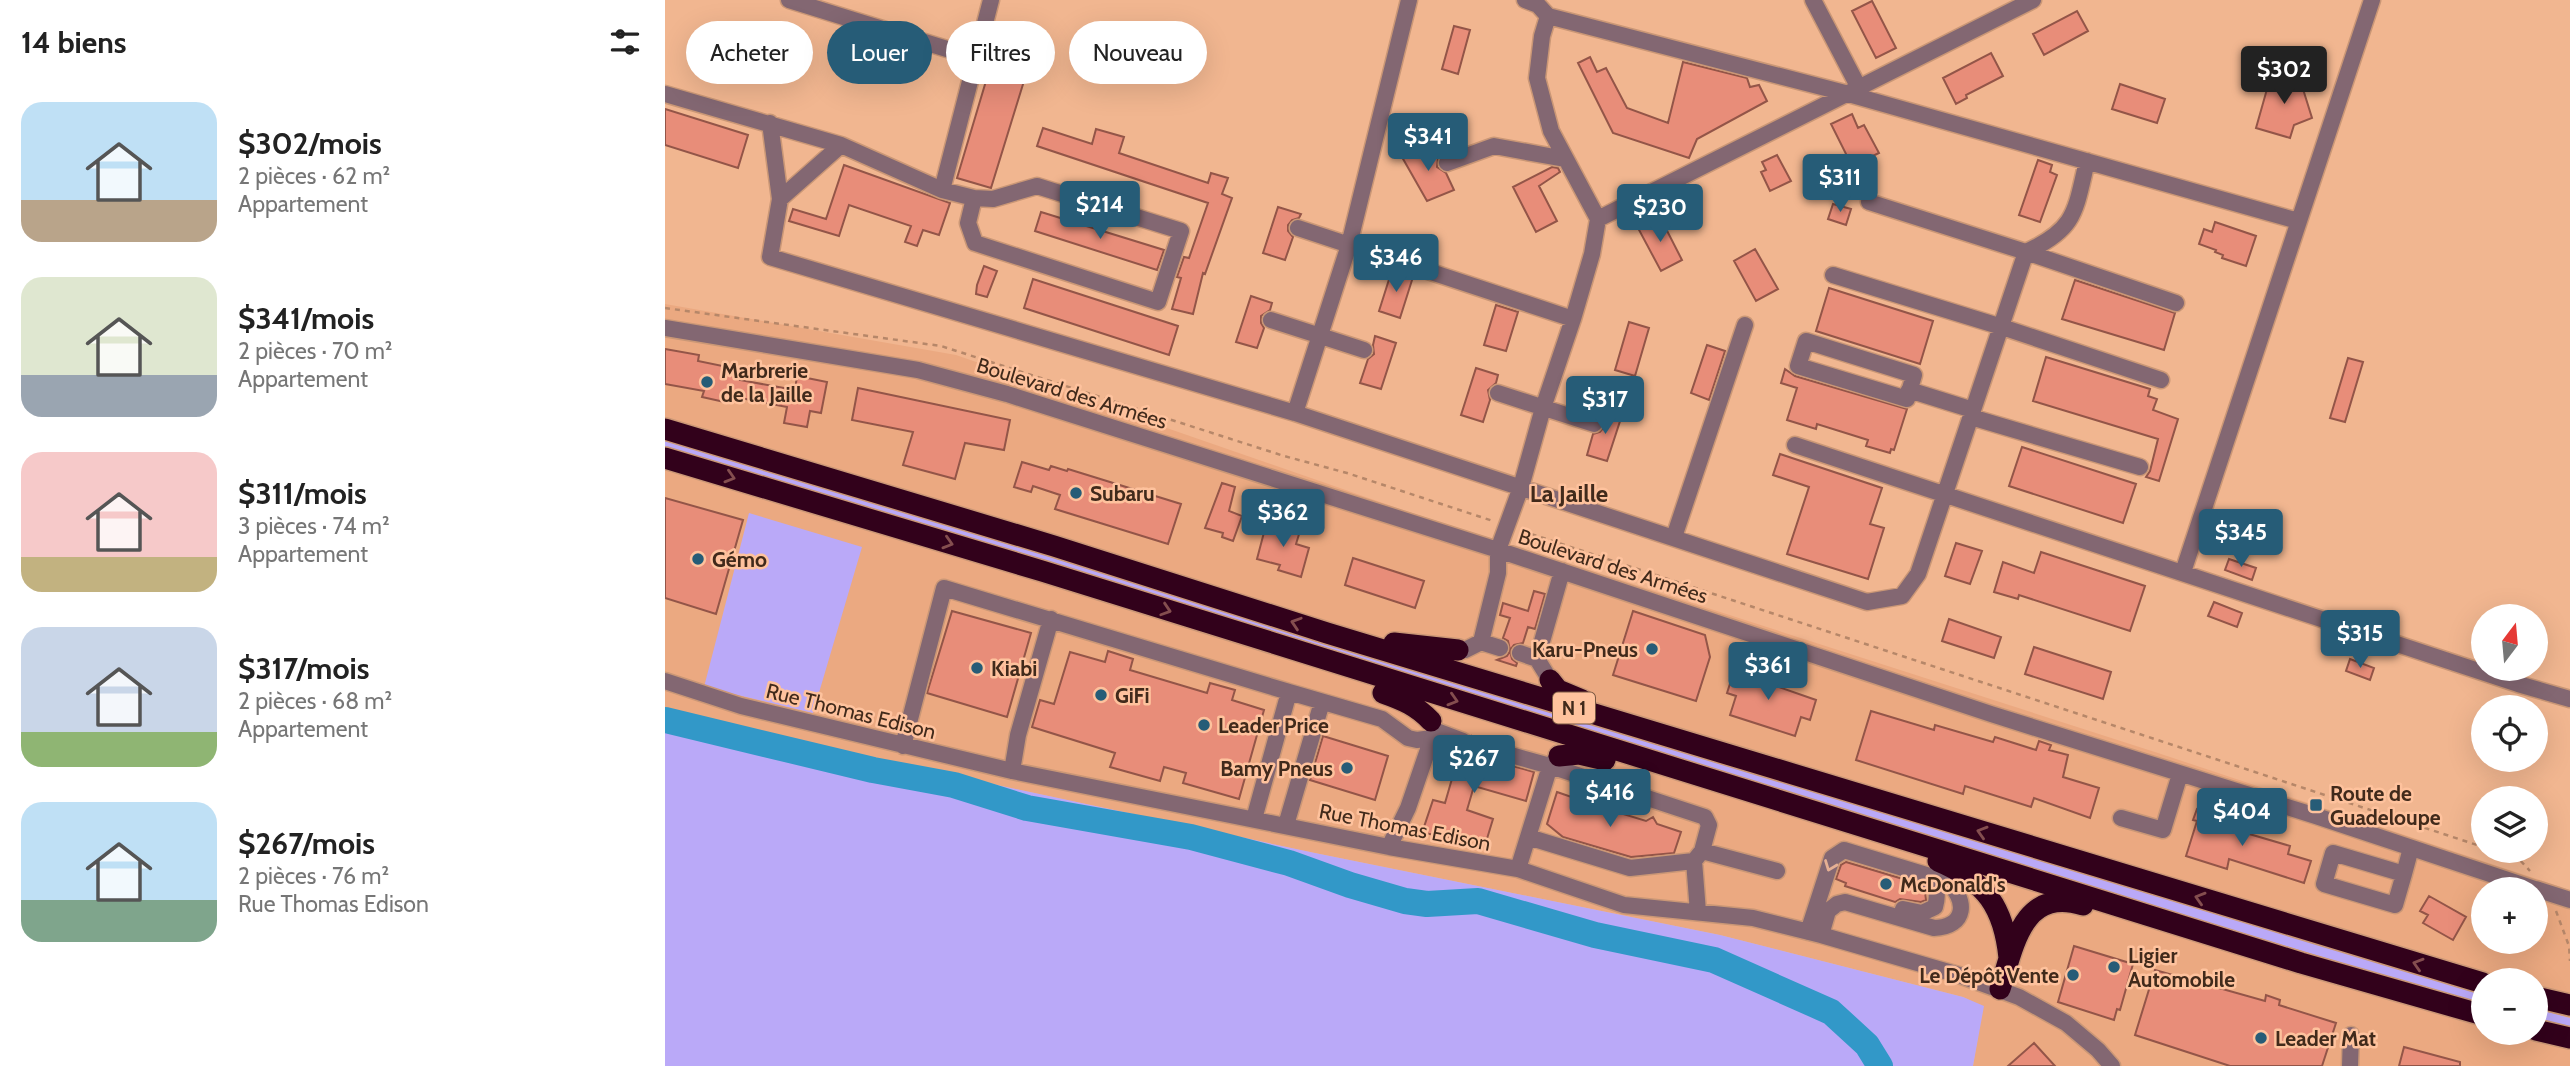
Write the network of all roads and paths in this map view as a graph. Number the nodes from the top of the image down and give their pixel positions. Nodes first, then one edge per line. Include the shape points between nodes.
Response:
1 (789, 0) edge
2 (991, 0) edge
3 (1409, 0) edge
4 (1813, 0) edge
5 (2033, 0) edge
6 (2372, 0) edge
7 (1530, 1) edge
8 (1548, 16) junction
9 (986, 21) edge
10 (946, 49) edge
11 (969, 84) edge
12 (1852, 91) junction
13 (665, 94) edge
14 (769, 123) junction
15 (841, 145) junction
16 (1565, 159) junction
17 (2087, 161) junction
18 (1447, 163) dead end
19 (942, 190) junction
20 (974, 198) junction
21 (780, 199) junction
22 (1868, 202) dead end
23 (1598, 219) junction
24 (2298, 221) junction
25 (1298, 228) dead end
26 (1349, 246) junction
27 (2026, 252) junction
28 (1833, 275) dead end
29 (2176, 303) dead end
30 (1573, 318) junction
31 (1271, 320) dead end
32 (1745, 325) dead end
33 (665, 327) edge
34 (2002, 327) junction
35 (1320, 335) junction
36 (1364, 349) dead end
37 (2161, 380) dead end
38 (1909, 390) junction
39 (1498, 393) dead end
40 (1543, 408) junction
41 (1972, 413) junction
42 (1295, 414) junction
43 (1594, 424) dead end
44 (665, 429) edge
45 (1795, 446) dead end
46 (1284, 456) dead end
47 (665, 458) edge
48 (2140, 467) dead end
49 (1521, 486) junction
50 (1944, 495) junction
51 (1506, 526) junction
52 (1674, 537) junction
53 (1498, 550) junction
54 (1562, 571) junction
55 (2183, 572) junction
56 (1051, 619) junction
57 (1223, 628) junction
58 (1327, 634) junction
59 (1481, 642) junction
60 (1500, 648) dead end
61 (1458, 650) joint
62 (1520, 653) dead end
63 (1537, 659) junction
64 (1550, 680) joint
65 (665, 681) edge
66 (1289, 692) junction
67 (2570, 699) edge
68 (1322, 702) junction
69 (1432, 730) junction
70 (1463, 741) dead end
71 (902, 746) junction
72 (1486, 748) dead end
73 (1745, 760) junction
74 (1554, 761) junction
75 (1012, 771) junction
76 (2181, 774) junction
77 (1741, 789) junction
78 (1796, 806) junction
79 (2121, 818) dead end
80 (1254, 819) junction
81 (1286, 825) junction
82 (1528, 837) junction
83 (2471, 843) edge
84 (1389, 847) junction
85 (2410, 848) junction
86 (1859, 853) junction
87 (1698, 855) junction
88 (1518, 869) junction
89 (1777, 871) dead end
90 (2404, 874) junction
91 (2498, 877) edge
92 (2548, 893) edge
93 (2570, 900) edge
94 (2548, 907) edge
95 (1828, 911) junction
96 (1698, 912) junction
97 (1815, 933) junction
98 (2568, 946) edge
99 (2009, 959) junction
100 (2570, 961) edge
101 (2301, 963) junction
102 (2471, 979) edge
103 (2000, 989) junction
104 (2548, 999) edge
105 (2570, 1005) edge
106 (2471, 1012) edge
107 (2548, 1033) edge
108 (2351, 1035) dead end
109 (2570, 1038) edge
110 (2112, 1066) edge
111 (2350, 1066) edge

1 - 10 street
2 - 9 street
3 - 26 street
4 - 12 street
5 - 12 street
6 - 24 street
7 - 8 street
8 - 12 street
8 - 16 street via 1537,78 1551,131
11 - 19 street
12 - 17 street
12 - 23 street
13 - 14 street
14 - 15 street
14 - 21 street
15 - 19 street
15 - 21 street
16 - 18 street via 1494,146
16 - 23 street
17 - 24 street
17 - 27 street via 2067,227
19 - 20 street
20 - 20 street via 993,199 1037,186 1181,231 1158,302 975,243 968,223
21 - 42 street via 770,257
22 - 27 street
23 - 30 street
24 - 55 street
25 - 26 street
26 - 30 street
26 - 35 street
27 - 29 street
27 - 34 street
28 - 34 street
30 - 40 street
31 - 35 street
32 - 52 street
33 - 53 street, Boulevard des Armées via 918,370
34 - 37 street
34 - 41 street
35 - 36 street
35 - 42 street
38 - 38 street via 1914,375 1806,341 1798,366 1907,399
38 - 41 street
39 - 40 street
40 - 43 street
40 - 49 street
41 - 48 street
41 - 50 street
42 - 49 street
58 -> 44 highway, N 1
45 - 50 street
46 - 51 path
47 -> 57 highway, N 1
49 - 51 street
49 - 52 street
50 - 52 street via 1918,574 1902,596 1867,602
50 - 55 street
51 - 53 street
51 - 83 path
53 - 54 street, Boulevard des Armées
53 - 59 street via 1498,573
54 - 63 street
54 - 76 street, Boulevard des Armées
55 - 67 street
56 - 66 street
56 - 71 street via 944,588
56 - 75 street
57 - 69 highway via 1294,663 1407,701 1421,710
57 -> 77 highway, N 1
58 - 61 highway
58 - 73 highway, N 1
59 - 60 street
59 - 61 street
62 - 63 street
63 - 64 street
64 - 73 highway via 1564,693
65 - 71 street, Rue Thomas Edison via 741,706
66 - 68 street
66 - 80 street
68 - 69 street via 1382,719 1408,738 1417,740
68 - 81 street
69 - 70 street
69 - 84 street via 1408,808
71 - 75 street, Rue Thomas Edison
72 - 74 street
102 -> 73 highway, N 1
74 - 77 highway via 1579,754
74 - 82 street
74 - 87 street via 1705,817 1709,825
75 - 80 street, Rue Thomas Edison
76 - 79 street via 2164,830
76 - 85 street, Boulevard des Armées
77 - 78 highway, N 1
78 - 99 highway via 1964,874 1997,909
78 - 101 highway, N 1
80 - 81 street, Rue Thomas Edison
81 - 84 street, Rue Thomas Edison
82 - 87 street via 1630,867
82 - 88 street
84 - 88 street, Rue Thomas Edison
85 - 90 street
85 - 91 street, Boulevard des Armées
86 - 95 street via 1869,862 1927,880 1938,894 1935,907 1921,913 1847,893 1834,898
86 - 95 street via 1946,881 1960,898 1956,922 1934,928 1845,902
86 -> 97 street via 1844,850 1832,858
87 - 89 street
87 - 96 street
88 - 96 street, Rue Thomas Edison via 1624,905
90 - 90 street via 2333,853 2324,884 2395,905
92 - 93 street, Boulevard des Armées
94 - 98 path
95 - 97 street
96 - 97 street, Rue Thomas Edison via 1753,918
97 - 103 street, Rue Thomas Edison
98 - 100 path
99 - 101 highway via 2030,914 2041,904 2070,901 2254,957
99 - 103 highway
101 - 106 highway, N 1
103 - 110 street, Rue Thomas Edison via 2066,1023
104 - 105 highway
107 - 109 highway
108 - 111 street

